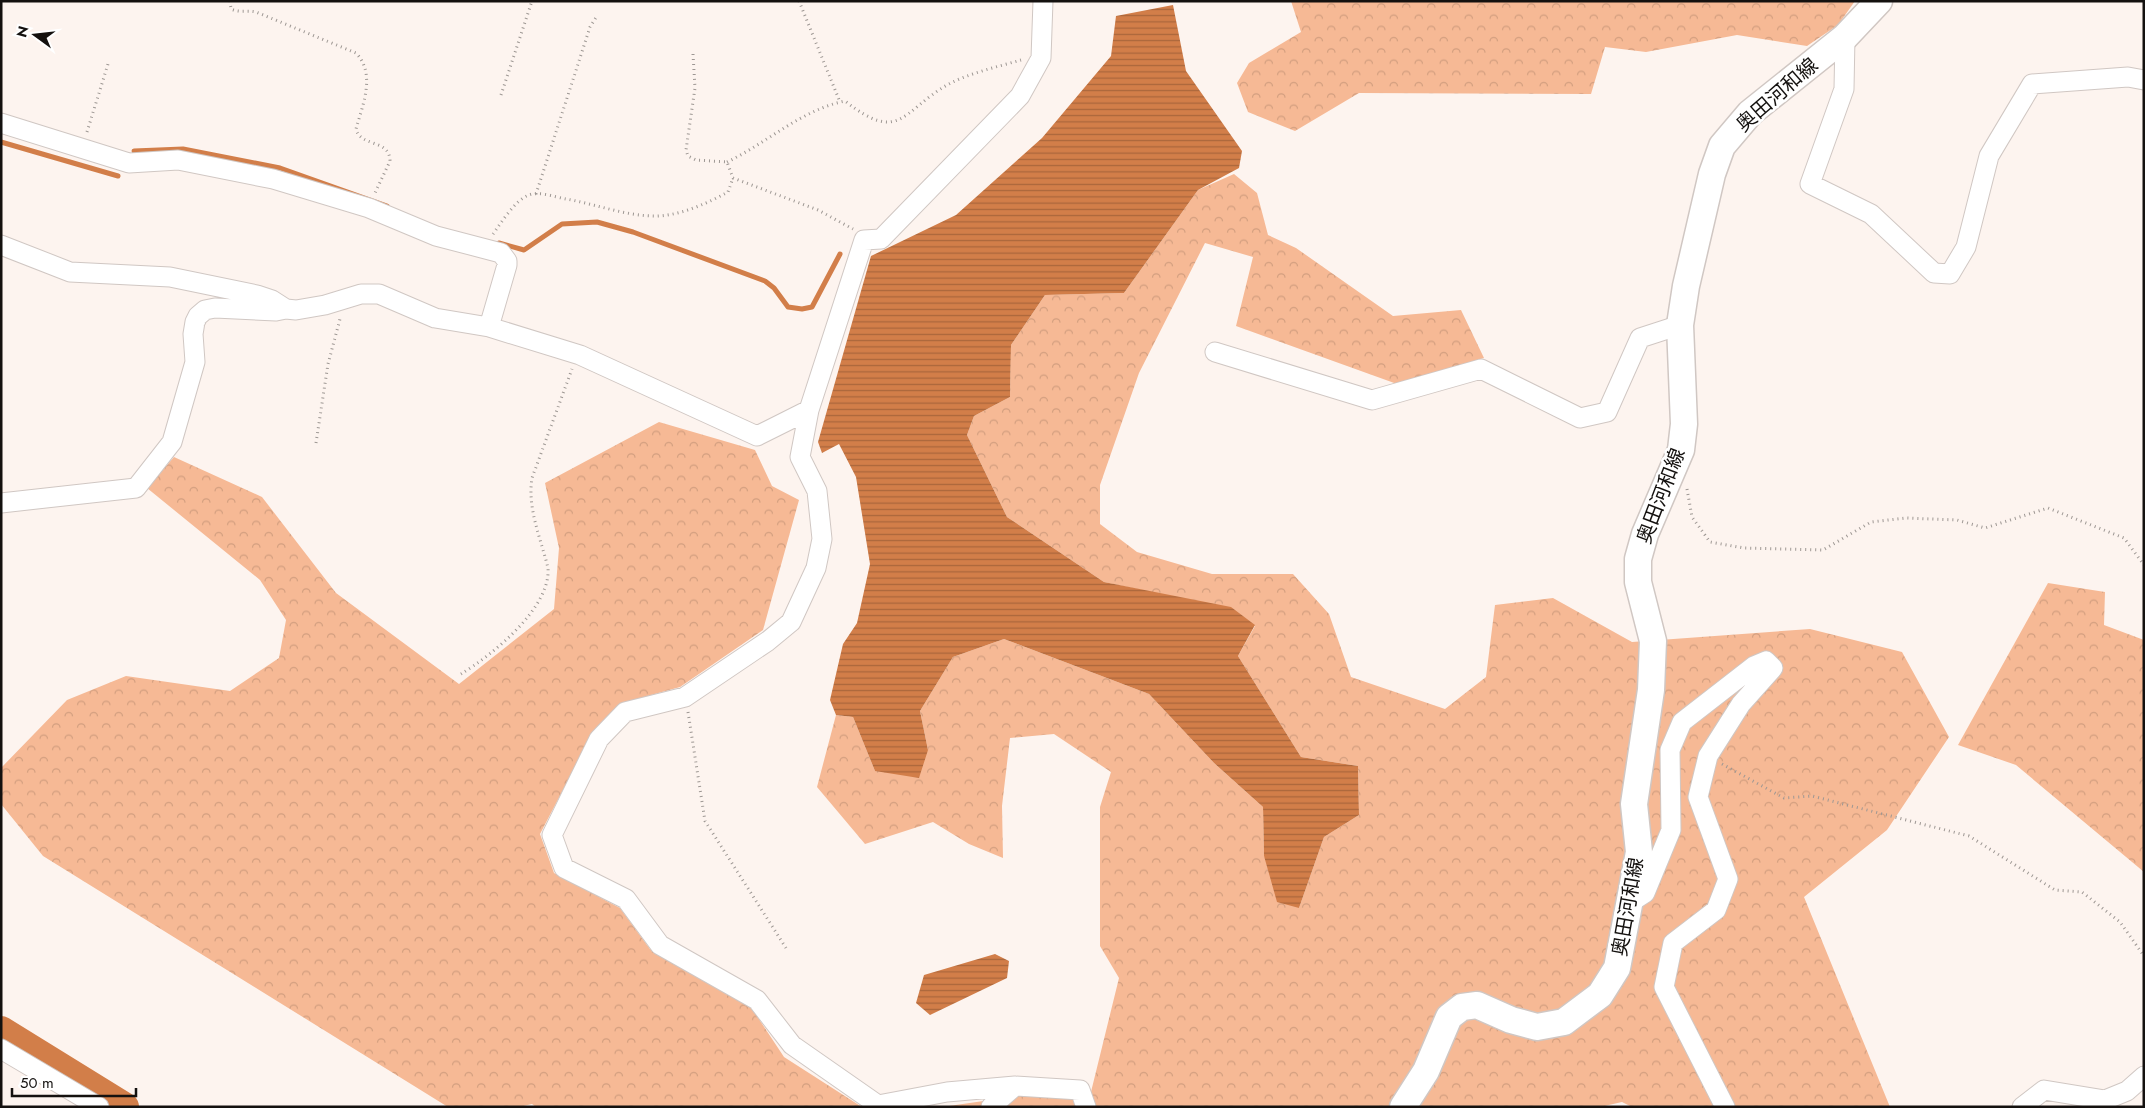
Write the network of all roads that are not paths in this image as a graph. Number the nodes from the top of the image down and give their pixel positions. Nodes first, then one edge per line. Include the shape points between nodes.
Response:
1 (1043, 1) edge
2 (1879, 1) edge
3 (1845, 37) junction
4 (2144, 80) edge
5 (1, 123) edge
6 (1, 245) edge
7 (286, 308) junction
8 (1680, 326) junction
9 (489, 327) junction
10 (1215, 352) dead end
11 (809, 410) junction
12 (1, 503) edge
13 (1628, 904) junction
14 (1, 1049) edge
15 (2144, 1076) edge
16 (1015, 1086) junction
17 (99, 1107) edge
18 (991, 1107) edge
19 (1086, 1107) edge
20 (1403, 1107) edge
21 (1725, 1107) edge
22 (2022, 1107) edge

1 - 11 street via 1041,58 1020,96 881,239 864,240
2 - 3 main road, 奥田河和線
3 - 4 street via 1844,89 1810,184 1871,214 1934,273 1950,274 1966,247 1989,156 2032,84 2128,77
3 - 8 main road, 奥田河和線 via 1750,113 1722,146 1712,174
5 - 9 street via 129,163 178,160 273,179 368,208 436,236 501,253 507,261
6 - 7 street via 70,272 170,277 257,295
7 - 9 street via 296,310 361,294 379,294 435,318
7 - 12 street via 276,311 215,308 198,316 193,334 195,362 172,442 136,488
8 - 10 street via 1640,338 1607,412 1580,418 1481,369 1372,400
8 - 13 main road, 奥田河和線 via 1684,424 1681,450 1645,534 1638,559 1638,582 1653,641 1651,690 1634,804 1639,852
9 - 11 street via 577,354 757,436
11 - 16 street via 800,457 817,491 822,539 816,568 791,622 686,697 624,712 599,740 552,835 564,868 626,899 660,945 757,1000 792,1046 878,1105 946,1092
13 - 20 main road, 奥田河和線 via 1617,968 1600,995 1564,1022 1538,1027 1511,1020 1477,1005 1462,1006 1449,1017 1426,1071
13 - 21 street via 1645,894 1671,830 1670,750 1682,722 1754,666 1766,661 1773,668 1741,704 1708,756 1698,797 1728,879 1716,910 1673,944 1664,987
14 - 17 street
15 - 22 street via 2126,1091 2105,1100 2044,1090
16 - 18 street
16 - 19 street via 1080,1090

